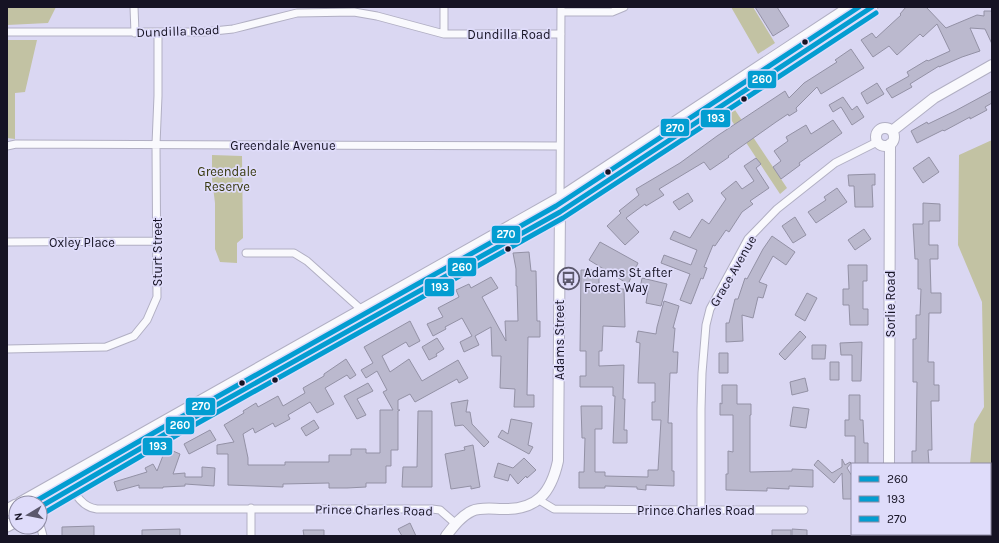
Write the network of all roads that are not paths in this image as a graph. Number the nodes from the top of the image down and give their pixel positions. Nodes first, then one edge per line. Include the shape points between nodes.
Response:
1 (134, 7) edge
2 (444, 7) edge
3 (624, 7) edge
4 (850, 7) edge
5 (872, 7) edge
6 (561, 10) edge
7 (7, 32) edge
8 (135, 32) junction
9 (158, 33) junction
10 (444, 34) junction
11 (560, 34) junction
12 (992, 65) edge
13 (892, 131) junction
14 (878, 142) junction
15 (156, 144) junction
16 (890, 144) junction
17 (7, 146) edge
18 (560, 146) junction
19 (560, 198) junction
20 (560, 212) junction
21 (157, 241) junction
22 (7, 242) edge
23 (246, 253) dead end
24 (363, 310) junction
25 (369, 320) junction
26 (7, 349) edge
27 (889, 463) edge
28 (66, 477) junction
29 (72, 489) junction
30 (34, 495) edge
31 (539, 500) junction
32 (48, 502) edge
33 (250, 508) junction
34 (701, 510) junction
35 (804, 510) dead end
36 (456, 524) junction
37 (251, 536) edge
38 (446, 536) edge

1 - 8 street
2 - 10 street
3 - 6 street via 612,12
4 - 19 main road
5 - 20 main road
6 - 11 street, Adams Street
7 - 8 street, Dundilla Road
8 - 9 street, Dundilla Road
9 - 10 street, Dundilla Road via 233,29 297,13 354,12
9 - 15 street, Sturt Street
10 - 11 street, Dundilla Road
11 - 18 street, Adams Street
12 - 13 street via 934,98
13 - 14 street via 885,128 879,130 876,136
13 - 16 street via 894,138
14 - 16 street via 882,145
14 - 34 street, Grace Avenue via 835,164 777,209 748,239 710,309 702,373
15 - 17 street, Greendale Avenue
15 - 18 street, Greendale Avenue
15 - 21 street, Sturt Street
16 - 27 street, Sorlie Road
18 - 19 street, Adams Street
19 - 20 street, Adams Street
19 - 24 main road
20 - 25 main road
20 - 31 street, Adams Street via 558,461 550,487
21 - 22 street, Oxley Place
21 - 26 street, Sturt Street via 157,297 147,320 134,336 106,347
23 - 24 street via 294,253 307,261
24 - 25 street
24 - 28 main road
25 - 29 main road
28 - 29 street, Prince Charles Road
28 - 30 main road
29 - 32 main road
29 - 33 street, Prince Charles Road via 85,505 97,509
31 - 34 street, Prince Charles Road via 554,509
31 - 36 street via 520,508 473,510
33 - 36 street, Prince Charles Road via 432,509 440,510
33 - 37 street
34 - 35 street, Prince Charles Road
36 - 38 street

